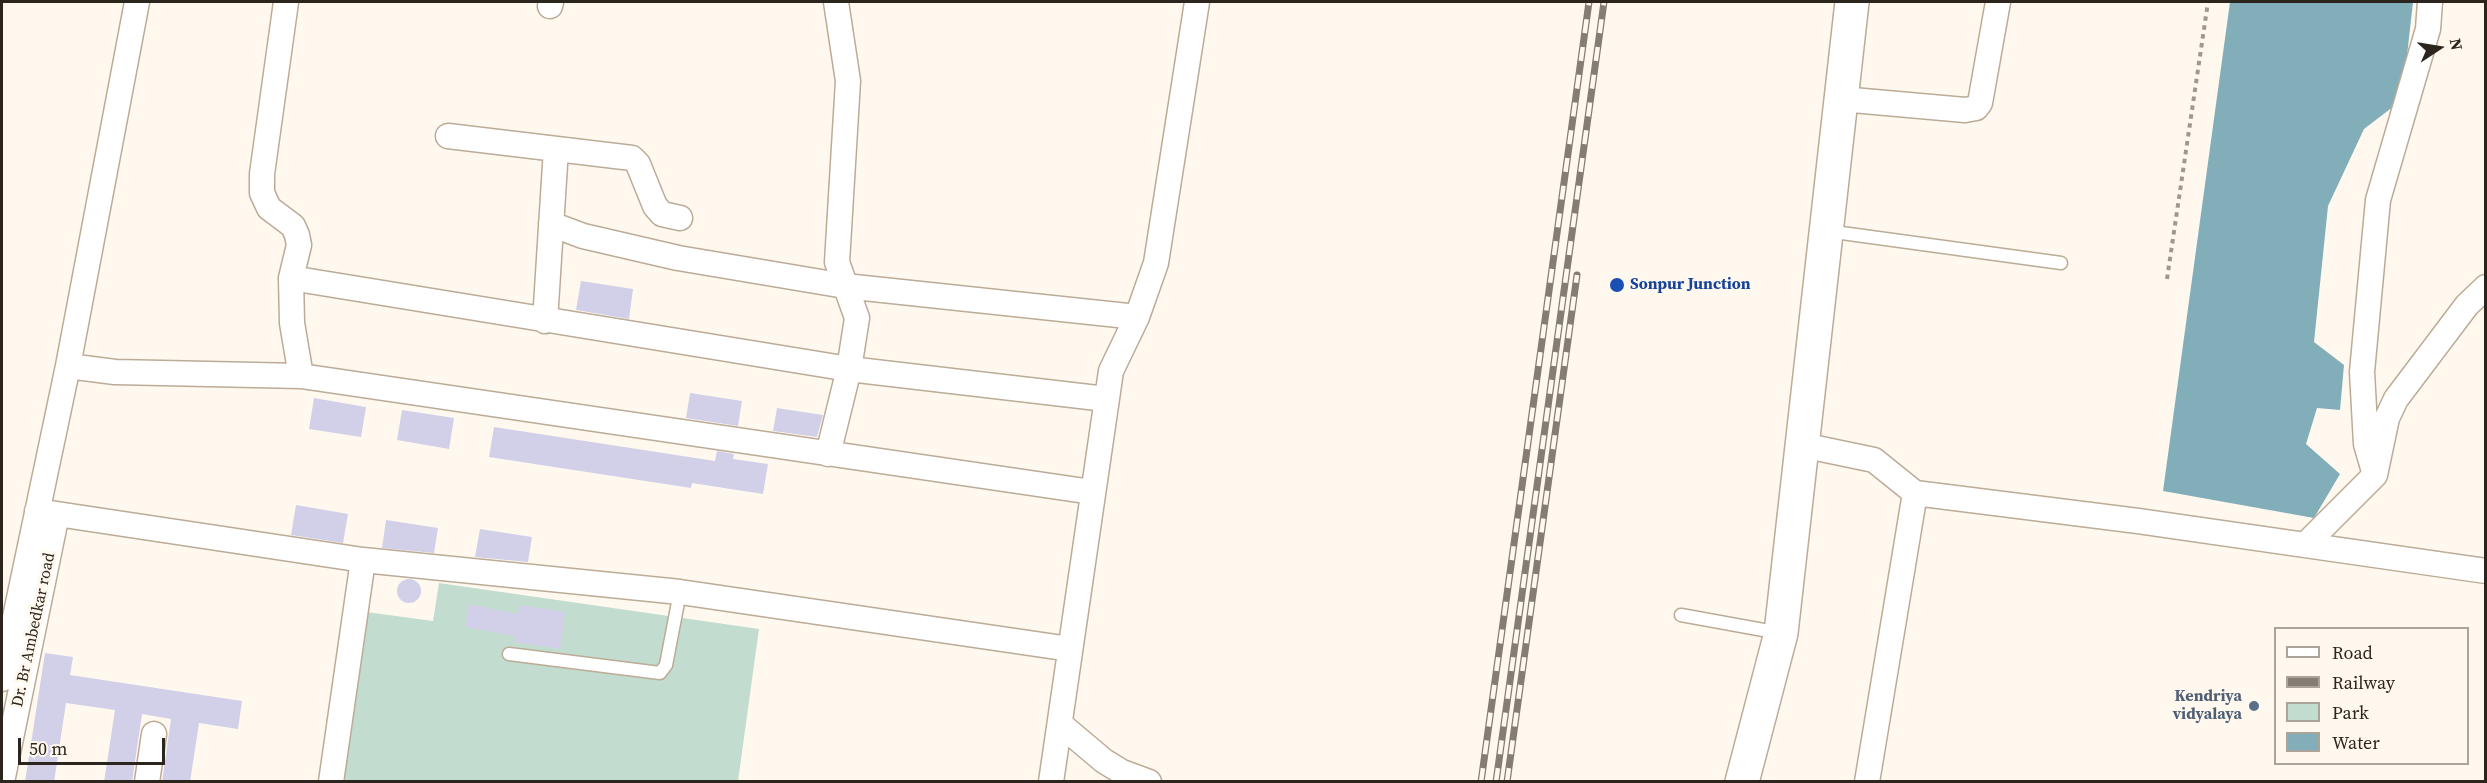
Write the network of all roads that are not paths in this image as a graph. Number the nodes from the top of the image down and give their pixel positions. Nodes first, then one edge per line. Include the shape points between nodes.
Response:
1 (137, 2) edge
2 (286, 2) edge
3 (836, 2) edge
4 (1197, 2) edge
5 (1852, 2) edge
6 (1998, 2) edge
7 (2430, 2) edge
8 (1841, 99) junction
9 (448, 136) dead end
10 (555, 149) junction
11 (680, 218) dead end
12 (551, 224) junction
13 (1827, 231) junction
14 (2061, 263) dead end
15 (291, 278) junction
16 (845, 286) junction
17 (2486, 287) edge
18 (1137, 317) junction
19 (545, 321) junction
20 (68, 366) junction
21 (849, 369) junction
22 (301, 376) junction
23 (1106, 399) junction
24 (1802, 445) junction
25 (828, 454) junction
26 (2375, 475) junction
27 (1092, 492) junction
28 (1915, 493) junction
29 (47, 513) junction
30 (2305, 545) junction
31 (363, 560) junction
32 (2486, 571) edge
33 (680, 592) junction
34 (1681, 615) dead end
35 (1781, 633) junction
36 (1070, 649) junction
37 (509, 654) dead end
38 (2, 679) edge
39 (1060, 724) junction
40 (154, 735) dead end
41 (2, 782) edge
42 (147, 782) edge
43 (332, 782) edge
44 (1052, 782) edge
45 (1149, 782) edge
46 (1742, 782) edge
47 (1867, 782) edge

1 - 20 street
2 - 15 street via 262,193 269,208 293,226 297,235 299,245
3 - 16 street via 848,81 837,245 837,262
4 - 18 street via 1156,263
5 - 8 main road
6 - 8 street via 1976,108
7 - 26 street via 2428,28 2378,200 2362,372 2366,444
8 - 13 main road
9 - 10 street
10 - 11 street via 632,158 662,214
10 - 12 street
12 - 16 street via 583,236 678,258
12 - 19 street
13 - 14 lane
13 - 24 main road
15 - 19 street
15 - 22 street via 292,323
16 - 18 street
16 - 21 street via 857,318
17 - 26 street via 2396,399 2387,418
18 - 23 street via 1115,361
19 - 21 street
20 - 22 street via 115,372
20 - 29 street
21 - 23 street
21 - 25 street
22 - 25 street
23 - 27 street
24 - 28 street via 1874,460
24 - 35 main road
25 - 27 street
26 - 30 street
27 - 36 street
28 - 30 street
28 - 47 street
29 - 31 street
29 - 38 street
29 - 41 street, Dr. Br Ambedkar road
30 - 32 street
31 - 33 street
31 - 43 street
33 - 36 street
33 - 37 lane via 666,665 660,673
34 - 35 lane
35 - 46 main road
36 - 39 street
39 - 44 street
39 - 45 street via 1104,761
40 - 42 street

